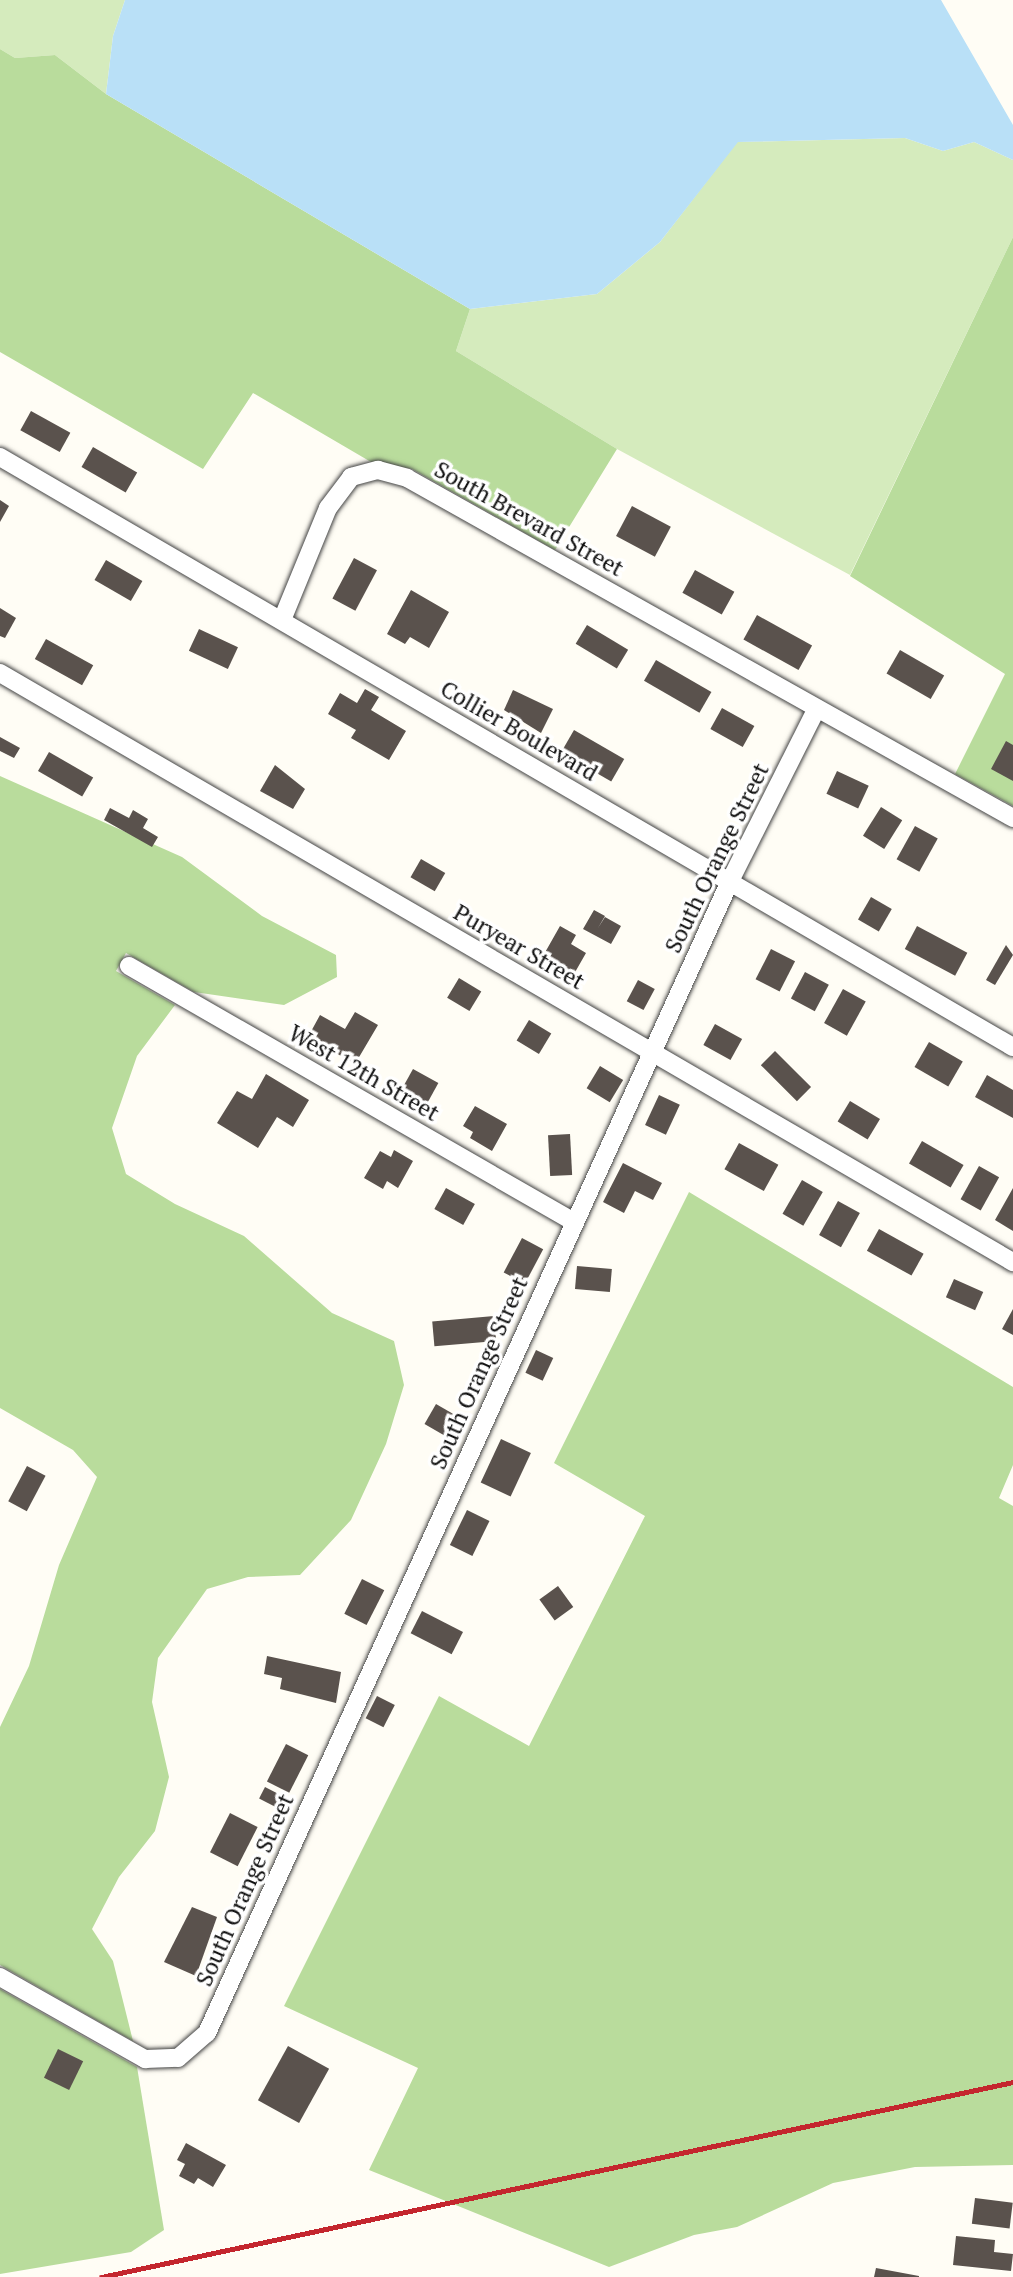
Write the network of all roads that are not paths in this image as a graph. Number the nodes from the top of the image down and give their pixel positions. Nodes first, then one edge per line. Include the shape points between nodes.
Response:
1 (0, 457) edge
2 (282, 620) junction
3 (0, 673) edge
4 (816, 710) junction
5 (1013, 818) edge
6 (730, 881) junction
7 (129, 966) dead end
8 (1013, 1047) edge
9 (652, 1053) junction
10 (575, 1222) junction
11 (1013, 1262) edge
12 (0, 1977) edge

1 - 2 street, Collier Boulevard
2 - 4 street, South Brevard Street via 328,508 351,478 378,470 407,478
2 - 6 street, Collier Boulevard
3 - 9 street, Puryear Street
4 - 5 street, South Brevard Street
4 - 6 street, South Orange Street
6 - 8 street, Collier Boulevard
6 - 9 street, South Orange Street
7 - 10 street, West 12th Street
9 - 10 street, South Orange Street
9 - 11 street, Puryear Street
10 - 12 street, South Orange Street via 207,2033 186,2054 162,2061 145,2059

